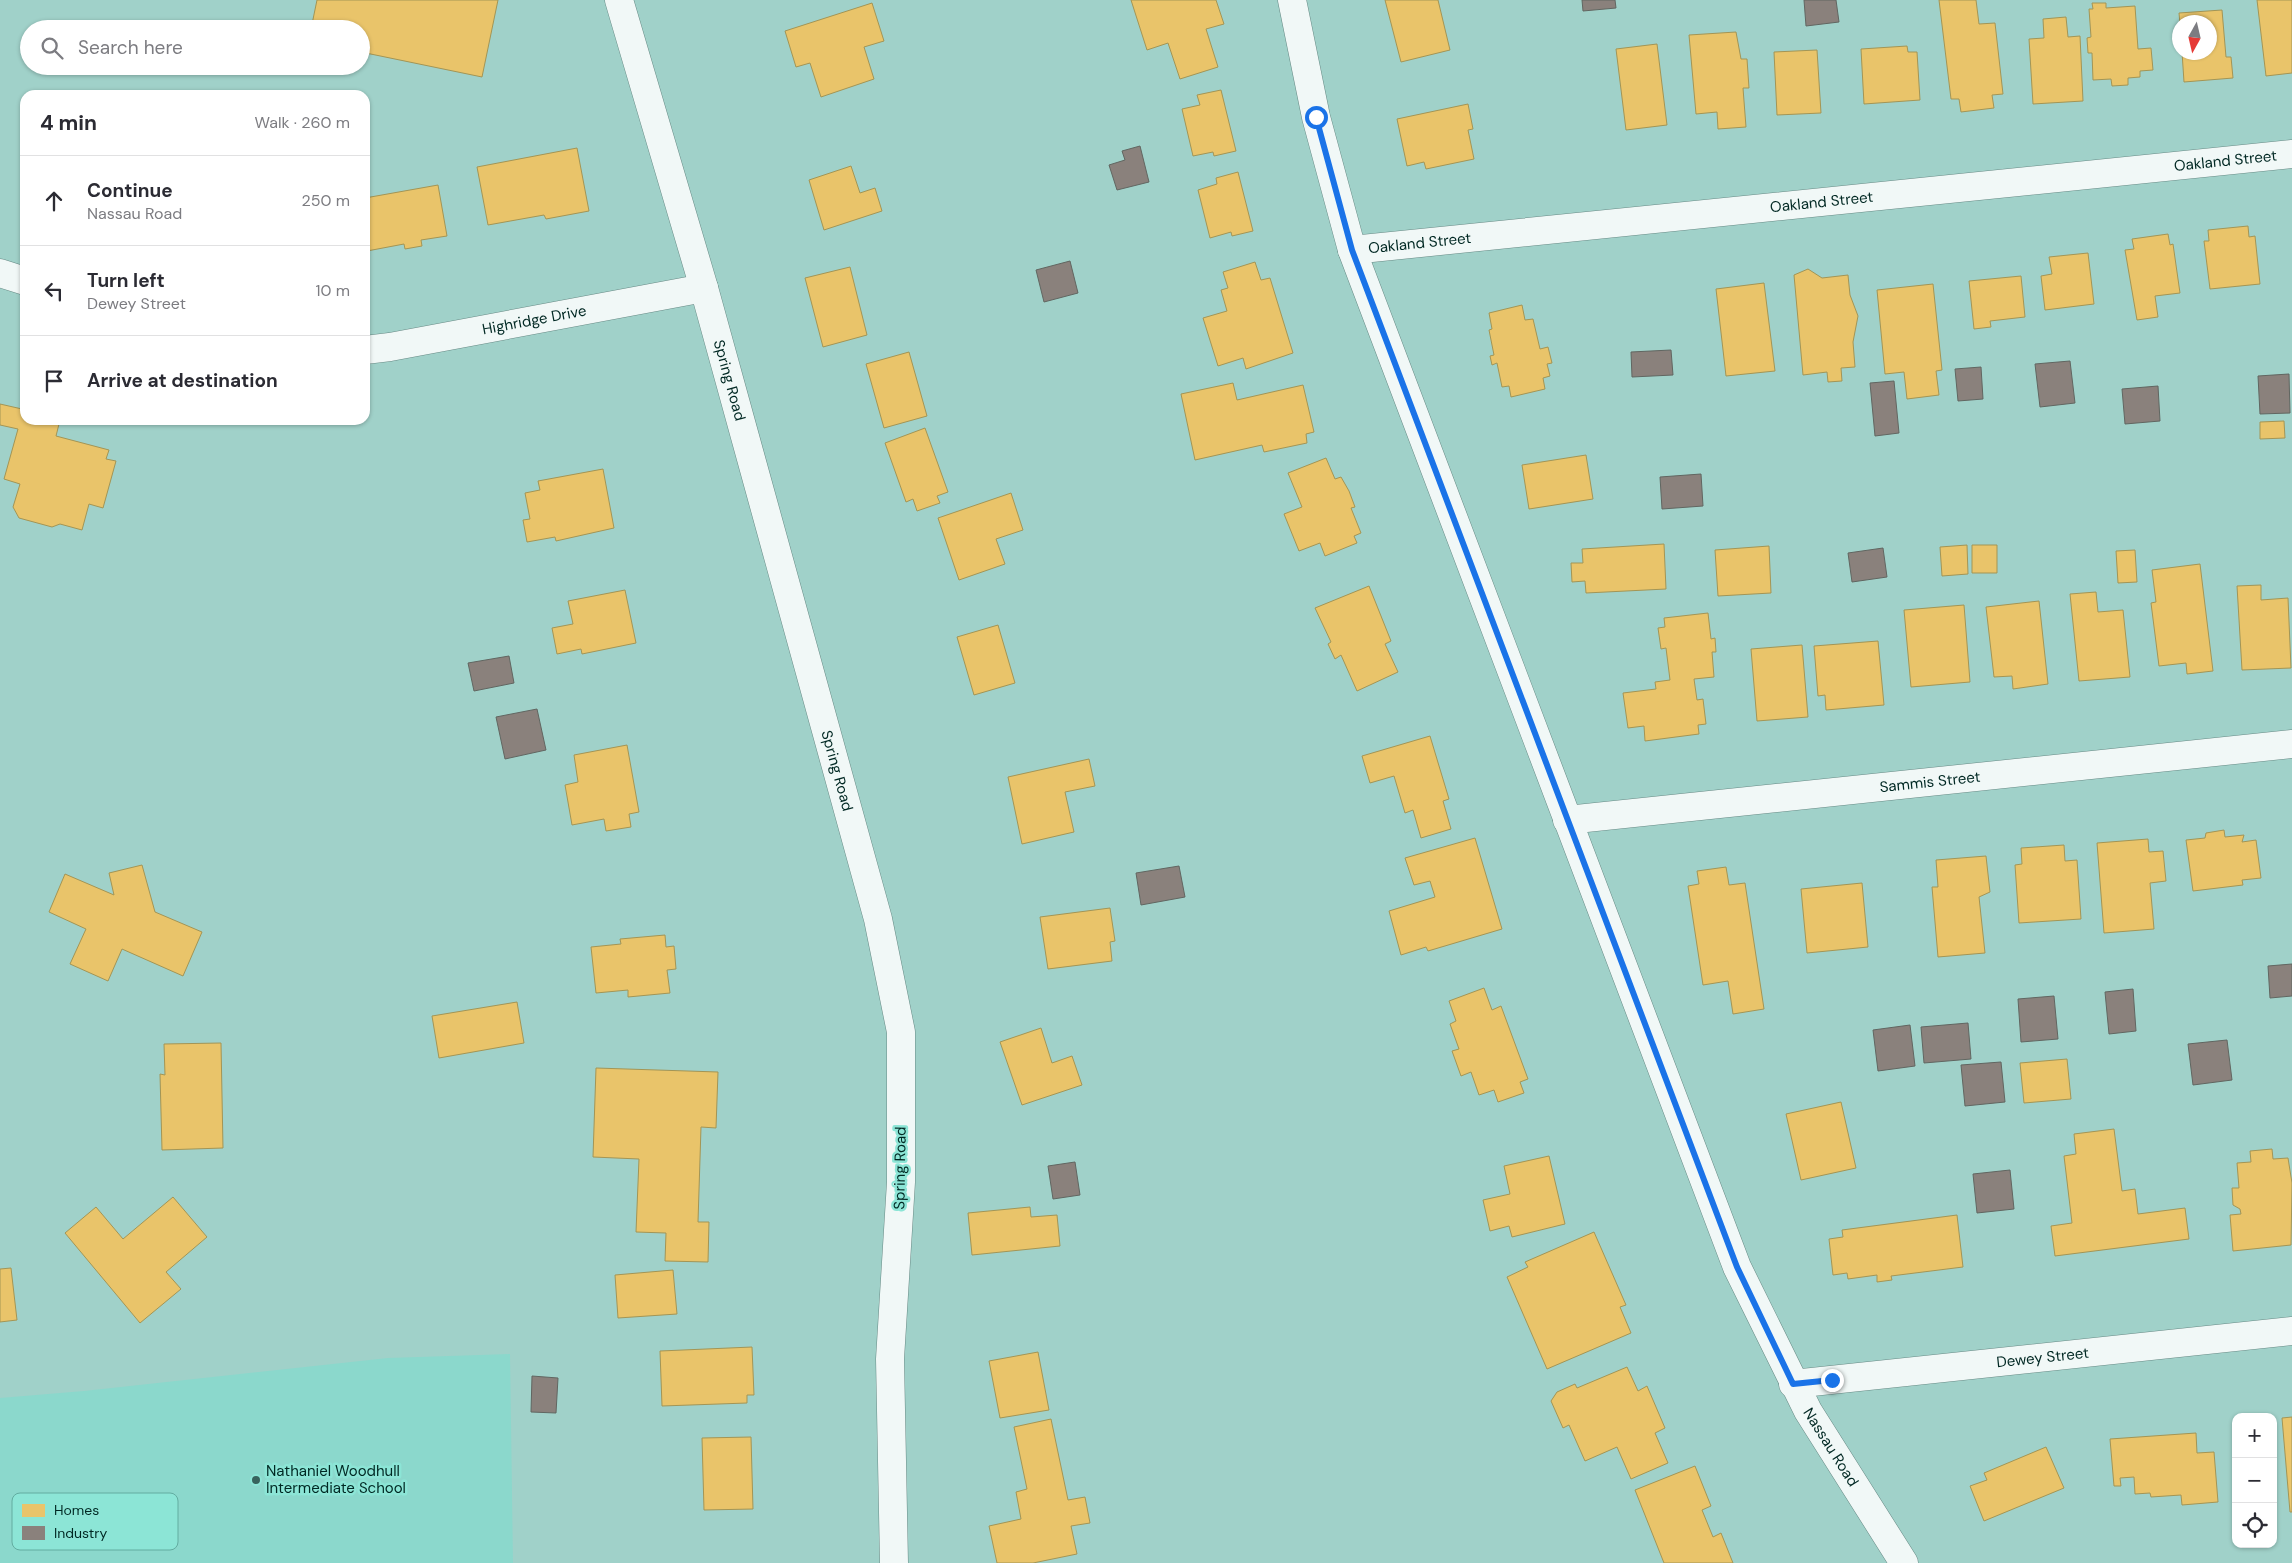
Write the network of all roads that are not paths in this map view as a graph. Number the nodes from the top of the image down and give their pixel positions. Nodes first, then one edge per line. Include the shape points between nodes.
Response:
1 (619, 0) edge
2 (1292, 0) edge
3 (2292, 154) edge
4 (1352, 250) junction
5 (0, 274) edge
6 (20, 280) edge
7 (704, 288) junction
8 (370, 349) edge
9 (2292, 744) edge
10 (1567, 820) junction
11 (2292, 1331) edge
12 (1793, 1384) junction
13 (894, 1563) edge
14 (1904, 1563) edge

1 - 7 street, Spring Road
2 - 4 street, Nassau Road via 1316,117
3 - 4 street, Oakland Street
4 - 10 street, Nassau Road
5 - 6 street
7 - 8 street, Highridge Drive
7 - 13 street, Spring Road via 878,919 901,1032 901,1182 890,1359
9 - 10 street, Sammis Street
10 - 12 street, Nassau Road via 1737,1267
11 - 12 street, Dewey Street
12 - 14 street, Nassau Road

